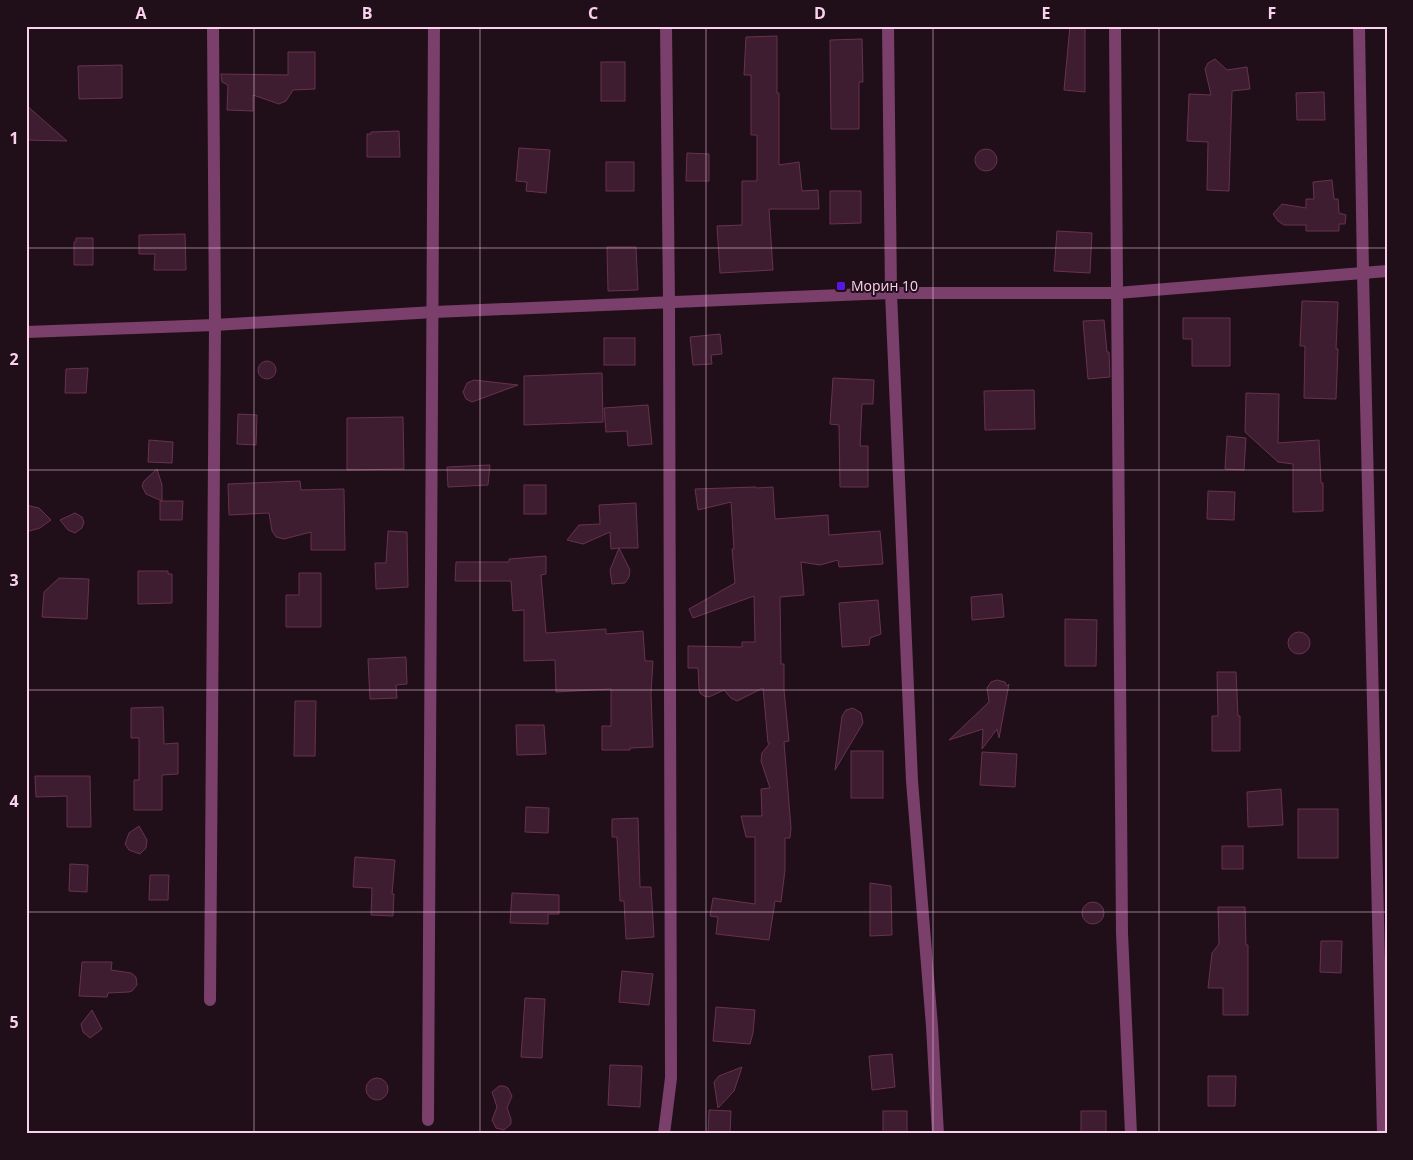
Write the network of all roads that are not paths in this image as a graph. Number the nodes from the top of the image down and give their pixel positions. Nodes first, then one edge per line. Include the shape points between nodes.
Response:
1 (213, 26) edge
2 (434, 26) edge
3 (666, 26) edge
4 (888, 26) edge
5 (1115, 26) edge
6 (1359, 26) edge
7 (1387, 271) edge
8 (1363, 273) junction
9 (891, 293) junction
10 (1117, 293) junction
11 (669, 303) junction
12 (434, 312) junction
13 (215, 325) junction
14 (26, 332) edge
15 (210, 1000) dead end
16 (428, 1120) dead end
17 (664, 1134) edge
18 (938, 1134) edge
19 (1131, 1134) edge
20 (1383, 1134) edge

1 - 13 street
2 - 12 street
3 - 11 street
4 - 9 street
5 - 10 street
6 - 8 street
7 - 8 street
8 - 10 street
8 - 20 street
9 - 10 street
9 - 11 street
9 - 18 street via 912,781
10 - 19 street via 1122,933
11 - 12 street
11 - 17 street via 670,1078
12 - 13 street
12 - 16 street
13 - 14 street
13 - 15 street

